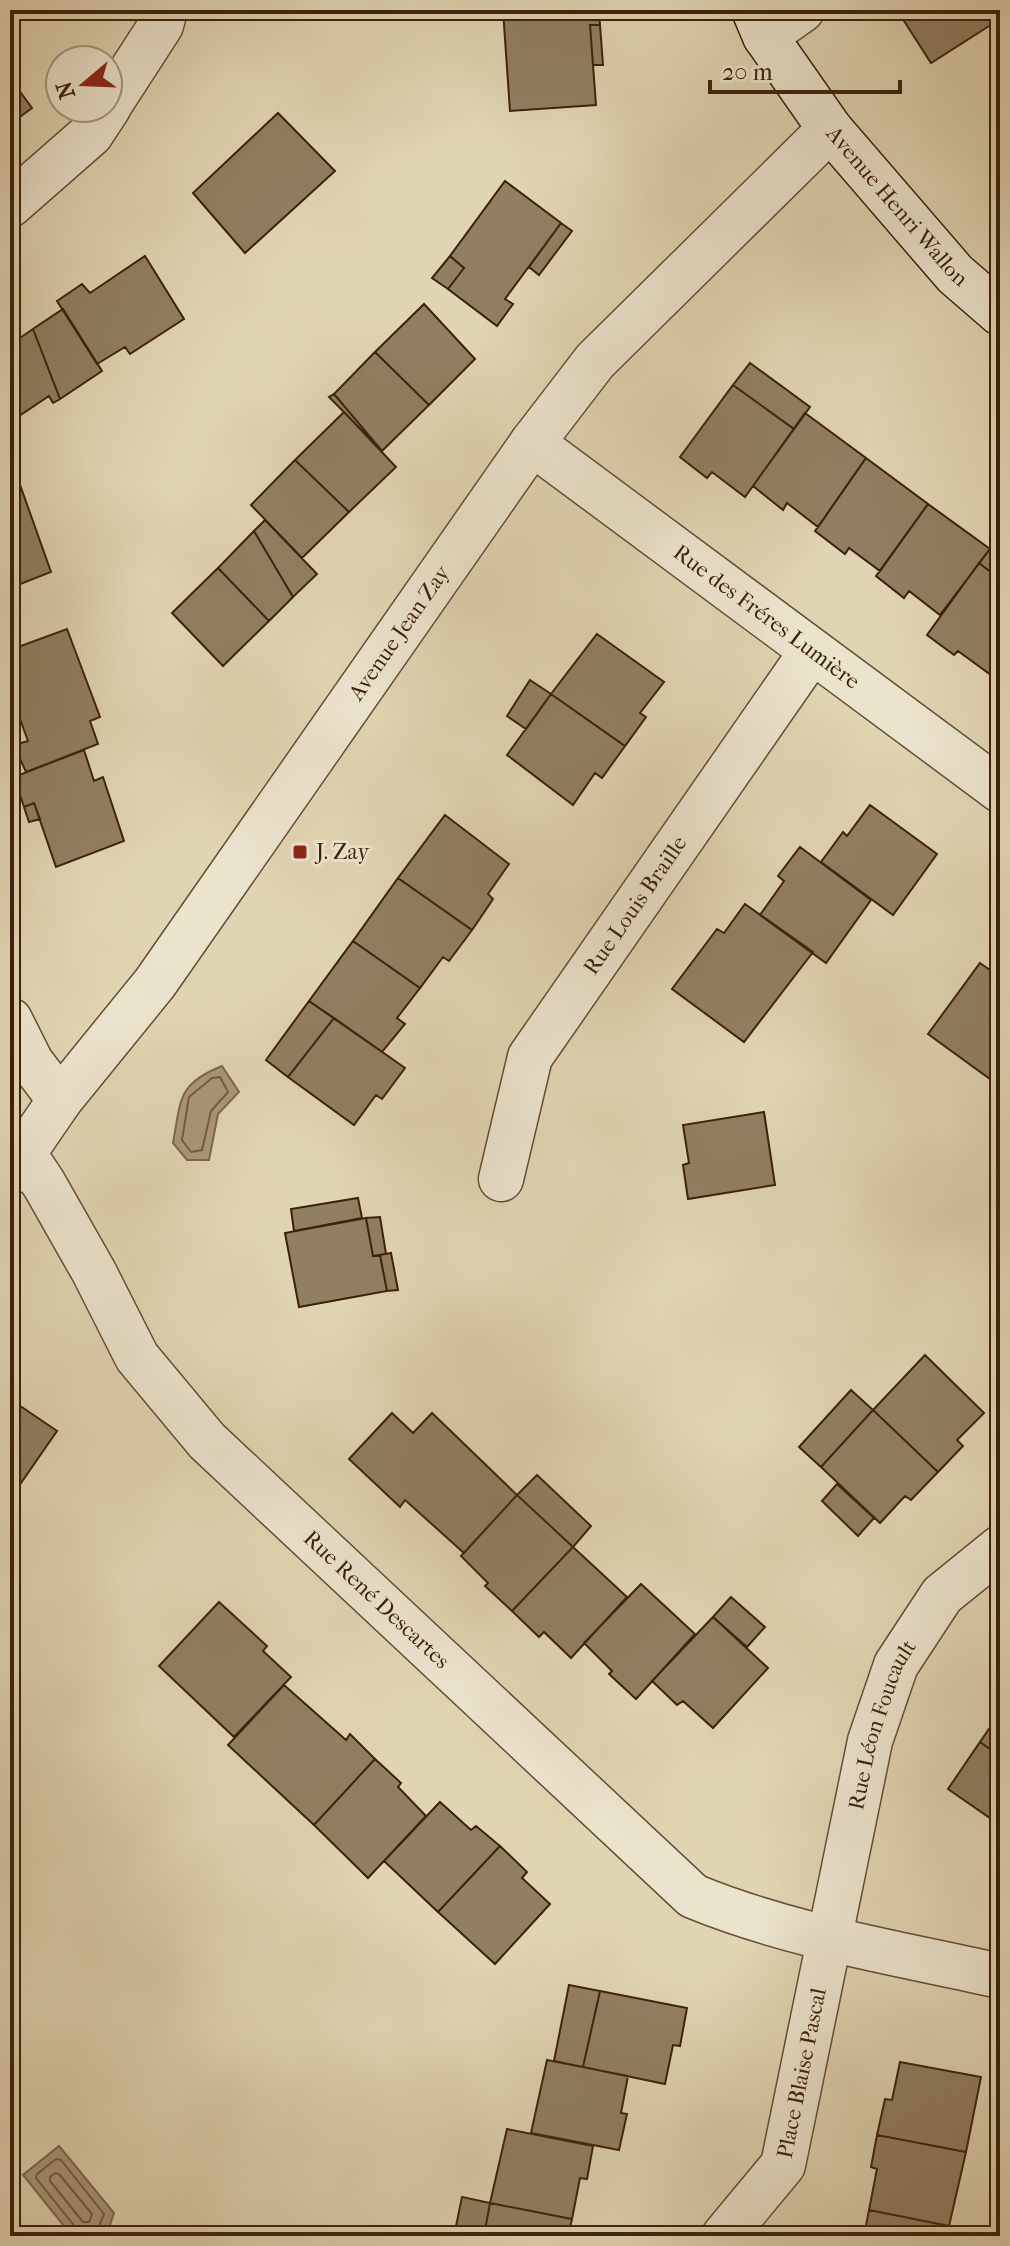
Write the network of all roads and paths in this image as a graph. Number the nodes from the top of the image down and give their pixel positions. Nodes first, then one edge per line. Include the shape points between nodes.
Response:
1 (165, 10) edge
2 (802, 10) edge
3 (760, 23) edge
4 (124, 83) edge
5 (98, 124) edge
6 (830, 129) junction
7 (10, 205) edge
8 (1000, 313) edge
9 (532, 443) junction
10 (812, 651) junction
11 (1000, 790) edge
12 (10, 1020) edge
13 (60, 1100) junction
14 (17, 1164) edge
15 (501, 1179) dead end
16 (1000, 1548) edge
17 (829, 1938) junction
18 (1000, 1976) edge
19 (724, 2236) edge

1 - 4 street
2 - 3 street
3 - 6 street, Avenue Henri Wallon
5 - 7 street
6 - 8 street, Avenue Henri Wallon via 955,274
6 - 9 street, Avenue Jean Zay via 595,361
9 - 10 street, Rue des Fréres Lumière
9 - 13 street, Avenue Jean Zay via 155,983
10 - 11 street, Rue des Fréres Lumière
10 - 15 street, Rue Louis Braille via 530,1057
12 - 13 street via 31,1062
13 - 14 street, Avenue Jean Zay
14 - 17 street, Rue René Descartes via 44,1184 137,1357 207,1441 693,1896 736,1914
16 - 17 street, Rue Léon Foucault via 942,1595 896,1665 870,1741
17 - 18 street, Rue René Descartes
17 - 19 street, Place Blaise Pascal via 783,2165

